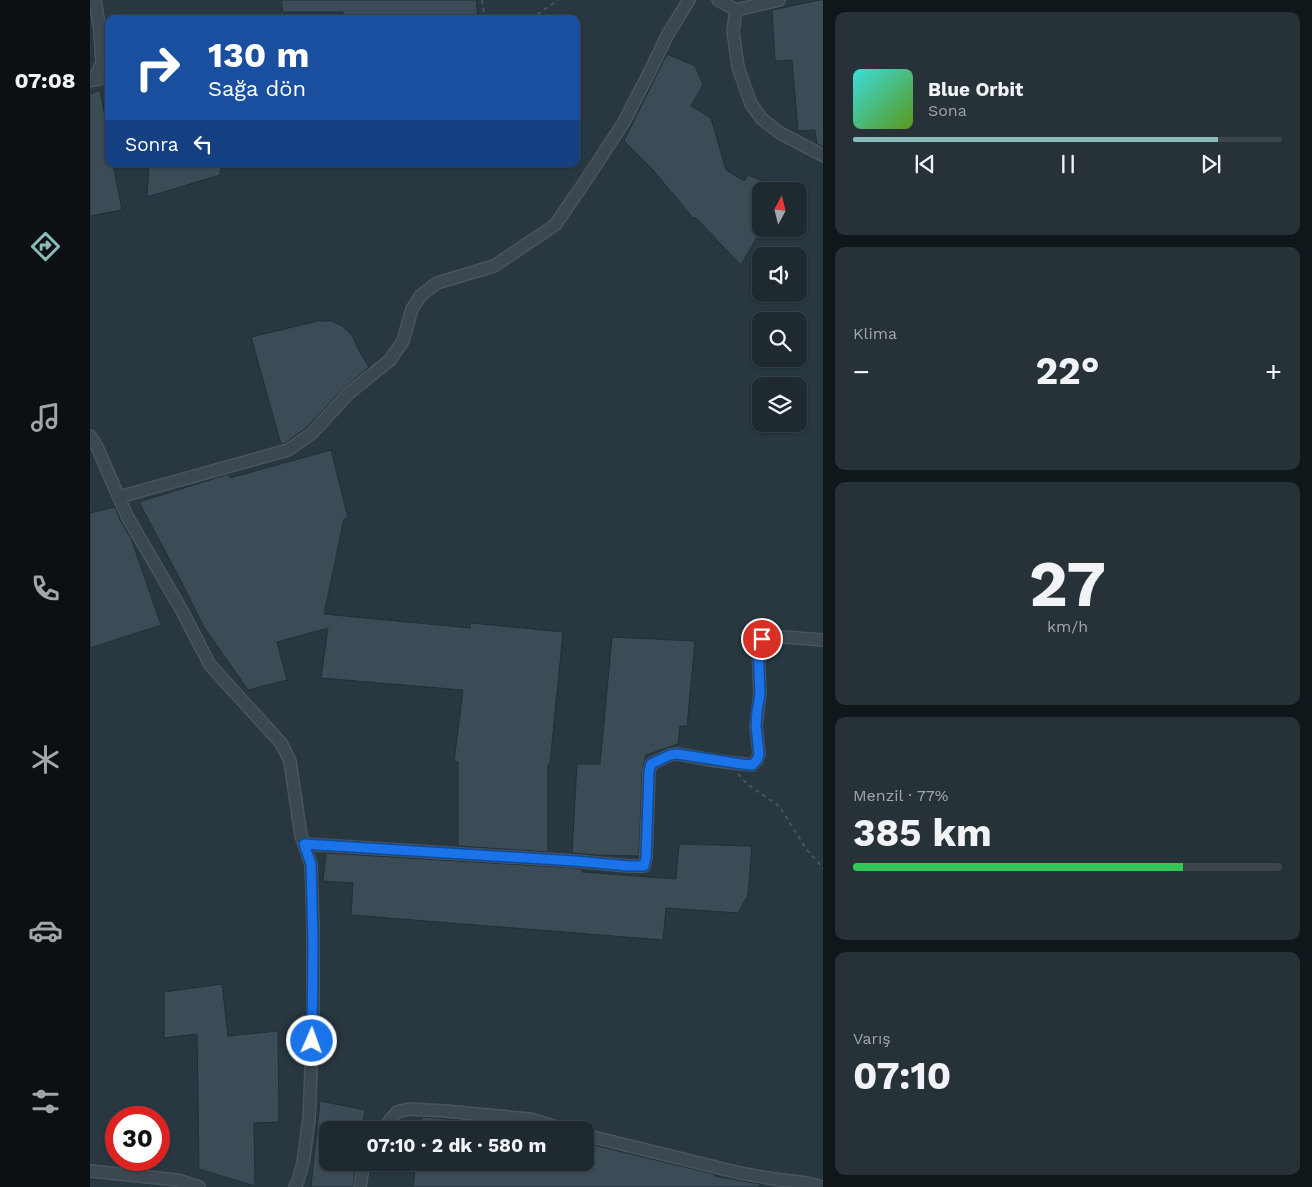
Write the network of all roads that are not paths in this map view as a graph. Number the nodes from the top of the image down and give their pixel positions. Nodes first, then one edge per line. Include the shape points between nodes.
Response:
1 (95, 0) edge
2 (689, 0) edge
3 (718, 0) edge
4 (779, 0) edge
5 (759, 2) edge
6 (736, 10) junction
7 (105, 77) edge
8 (92, 80) edge
9 (823, 156) edge
10 (90, 436) edge
11 (119, 497) junction
12 (823, 640) edge
13 (304, 844) junction
14 (389, 1121) edge
15 (537, 1121) edge
16 (594, 1137) edge
17 (90, 1171) edge
18 (363, 1171) edge
19 (199, 1187) edge
20 (295, 1187) edge
21 (360, 1187) edge
22 (822, 1187) edge

1 - 8 street via 102,62
2 - 11 street via 668,34 624,122 555,225 494,266 437,283 421,295 412,309 403,341 390,360 349,393 311,434 288,450
3 - 6 street
4 - 5 street
5 - 6 street
6 - 9 street via 733,30 738,67 751,104 762,119 780,133
7 - 8 street
10 - 11 street
11 - 13 street via 210,665 281,743 290,761
12 - 13 street via 762,639 758,646 760,694 756,726 759,754 752,765 677,754 651,764 644,866
13 - 20 street via 311,864 313,1022 308,1119 303,1163
14 - 15 street via 397,1112 409,1109
16 - 22 street via 740,1173
17 - 19 street via 177,1180
18 - 21 street

